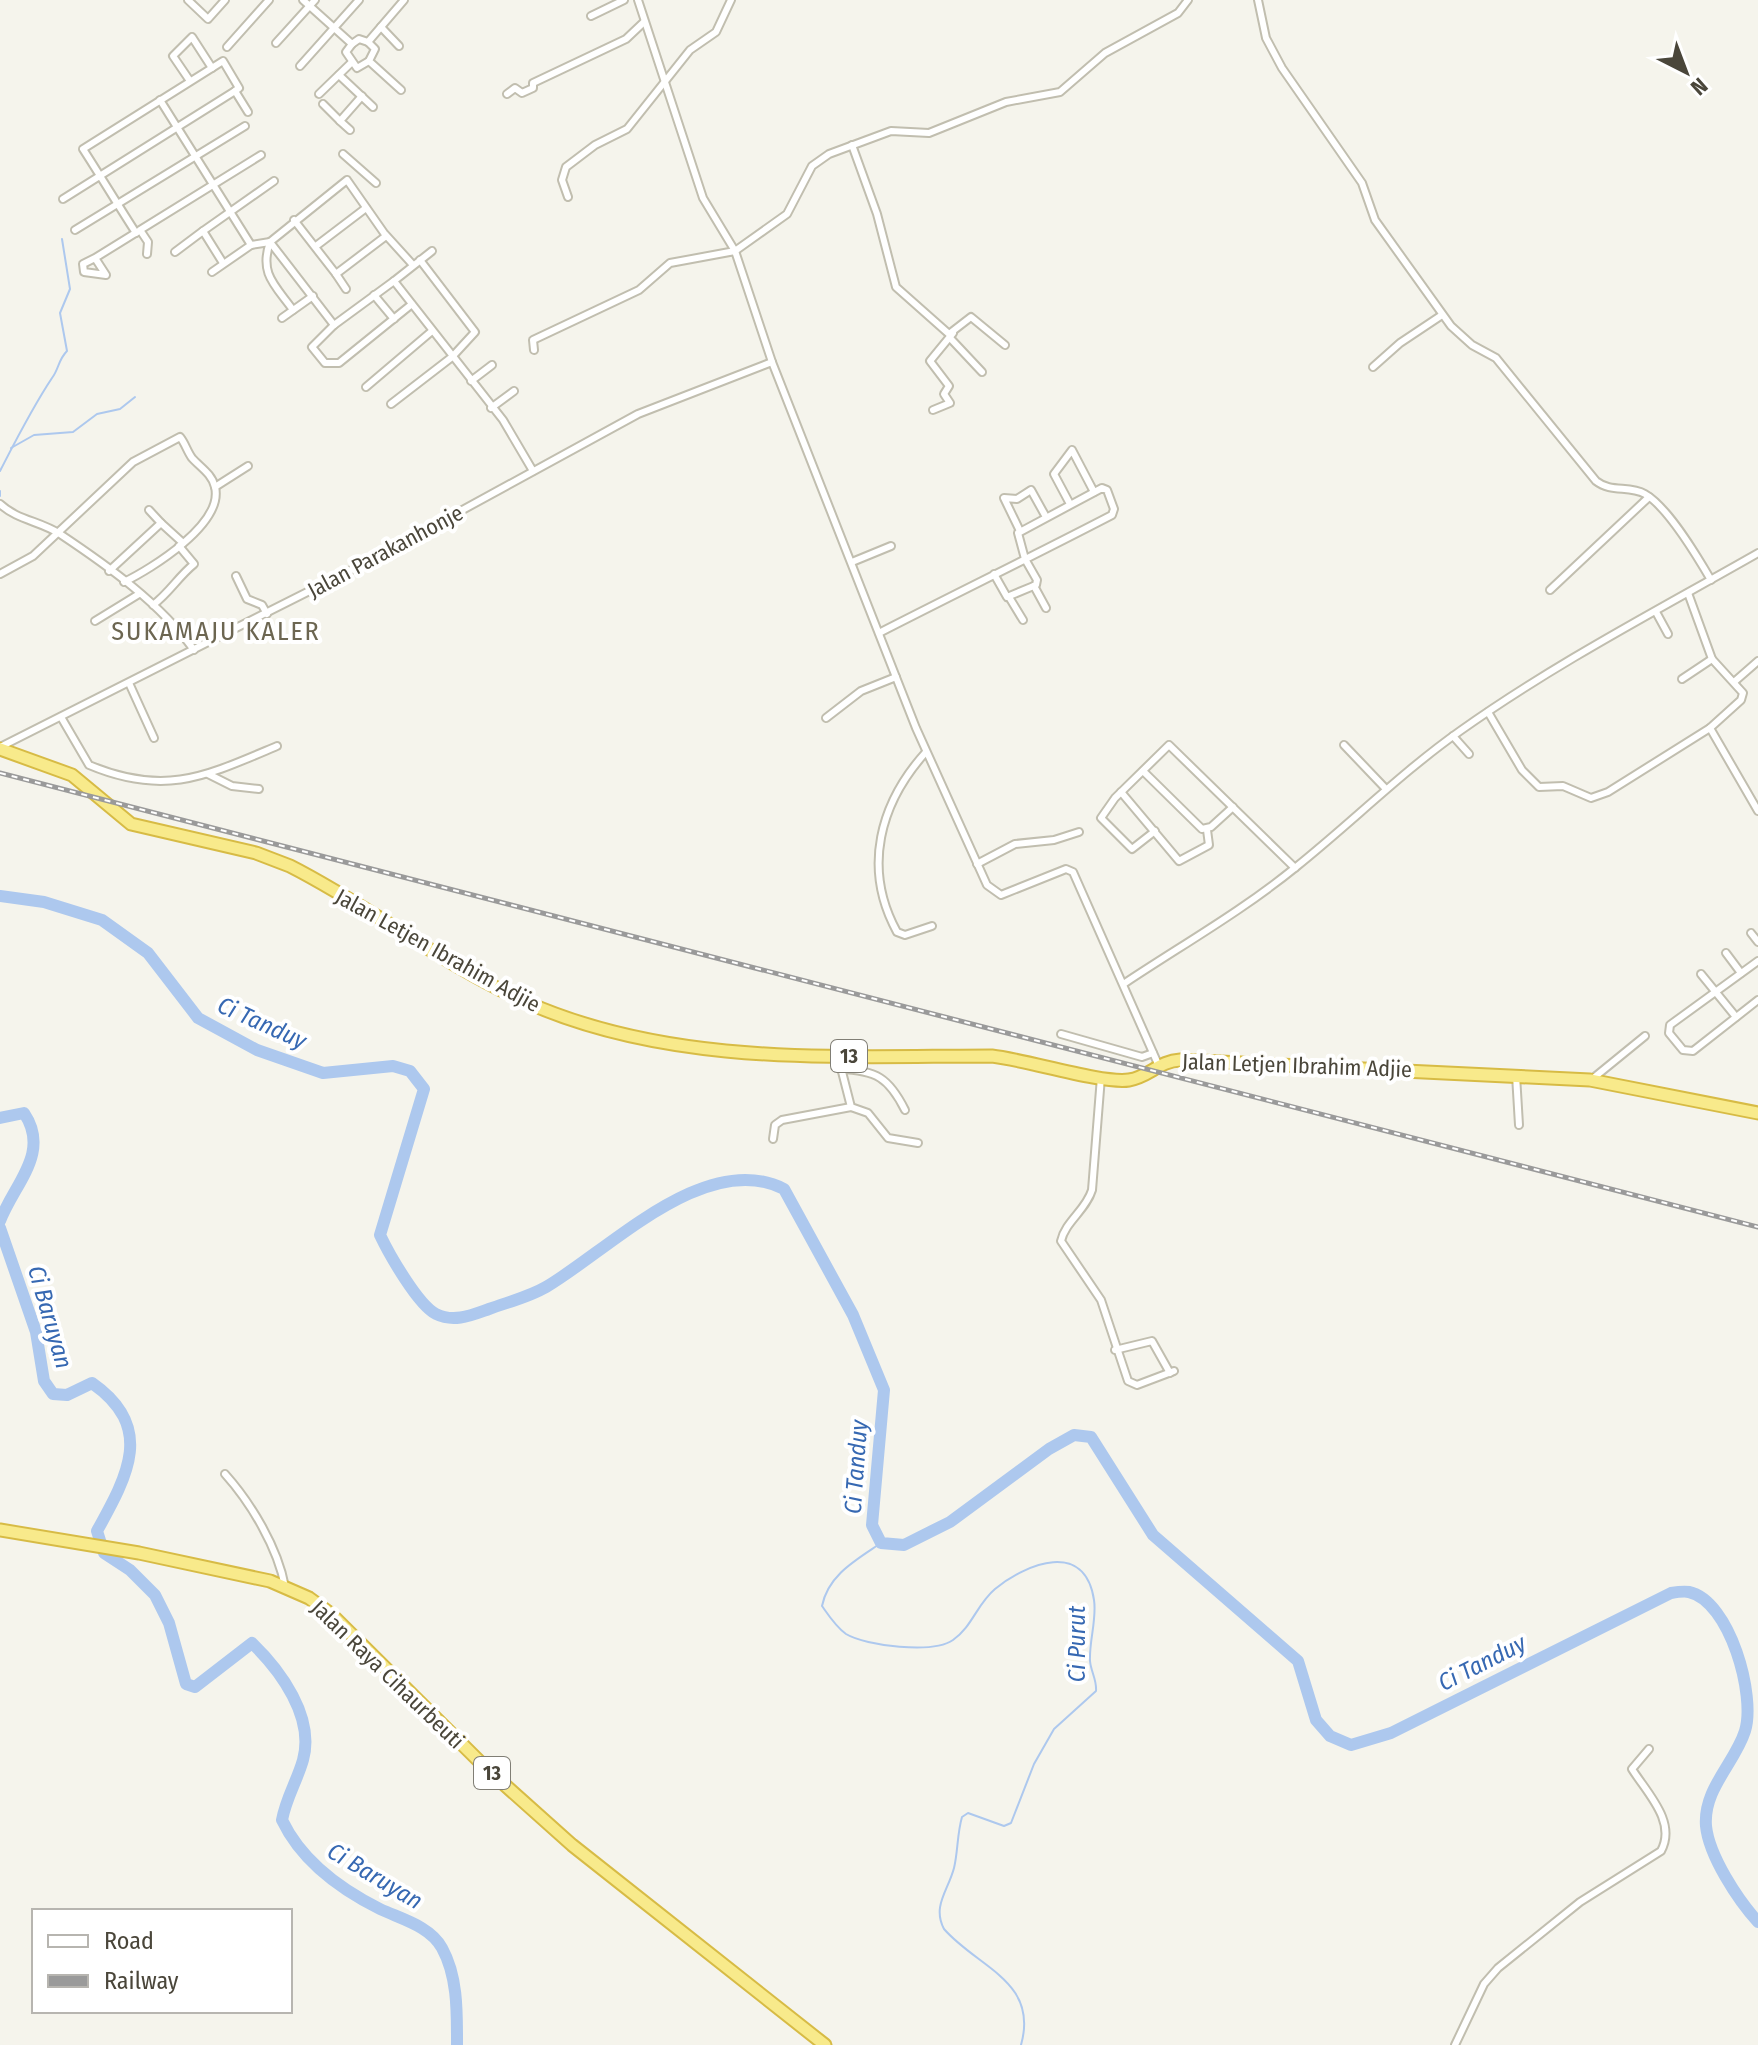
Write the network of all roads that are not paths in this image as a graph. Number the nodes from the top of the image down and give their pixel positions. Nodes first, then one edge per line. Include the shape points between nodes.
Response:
1 (188, 0) edge
2 (225, 0) edge
3 (269, 0) edge
4 (303, 0) edge
5 (359, 0) edge
6 (404, 0) edge
7 (624, 0) edge
8 (638, 0) edge
9 (731, 0) edge
10 (1188, 0) edge
11 (1258, 0) edge
12 (312, 3) edge
13 (591, 16) dead end
14 (644, 22) junction
15 (381, 27) junction
16 (334, 28) junction
17 (368, 42) junction
18 (276, 43) dead end
19 (352, 44) junction
20 (399, 46) dead end
21 (227, 47) dead end
22 (369, 61) junction
23 (351, 63) junction
24 (300, 66) dead end
25 (212, 68) junction
26 (339, 75) junction
27 (190, 81) junction
28 (666, 83) junction
29 (401, 90) dead end
30 (235, 91) junction
31 (319, 94) dead end
32 (507, 94) dead end
33 (362, 96) junction
34 (160, 100) junction
35 (323, 104) dead end
36 (373, 107) dead end
37 (248, 112) dead end
38 (340, 121) junction
39 (245, 126) dead end
40 (177, 127) junction
41 (350, 130) dead end
42 (852, 145) junction
43 (343, 154) dead end
44 (261, 155) dead end
45 (195, 156) junction
46 (360, 169) junction
47 (100, 175) junction
48 (347, 180) junction
49 (274, 181) dead end
50 (376, 183) dead end
51 (213, 186) junction
52 (568, 197) dead end
53 (63, 199) dead end
54 (117, 204) junction
55 (366, 208) junction
56 (229, 213) junction
57 (294, 220) junction
58 (75, 230) dead end
59 (203, 231) junction
60 (138, 232) junction
61 (386, 236) junction
62 (270, 242) junction
63 (251, 245) junction
64 (316, 246) junction
65 (432, 251) dead end
66 (735, 251) junction
67 (175, 252) dead end
68 (147, 254) dead end
69 (95, 258) dead end
70 (420, 260) junction
71 (223, 263) junction
72 (413, 265) junction
73 (212, 272) dead end
74 (336, 274) junction
75 (394, 281) junction
76 (346, 289) dead end
77 (374, 295) junction
78 (313, 296) junction
79 (412, 304) junction
80 (293, 310) junction
81 (1442, 315) junction
82 (282, 318) dead end
83 (394, 319) junction
84 (334, 325) junction
85 (432, 331) junction
86 (952, 336) junction
87 (1005, 345) dead end
88 (533, 346) dead end
89 (452, 357) junction
90 (772, 362) junction
91 (492, 365) dead end
92 (1373, 367) dead end
93 (982, 372) dead end
94 (471, 381) junction
95 (366, 387) dead end
96 (514, 391) dead end
97 (391, 404) dead end
98 (491, 408) junction
99 (933, 410) dead end
100 (248, 466) dead end
101 (533, 471) junction
102 (215, 487) junction
103 (1094, 492) junction
104 (1649, 497) junction
105 (0, 504) edge
106 (1070, 504) junction
107 (149, 510) dead end
108 (1046, 517) junction
109 (161, 523) junction
110 (1020, 531) junction
111 (58, 533) junction
112 (181, 544) junction
113 (891, 546) dead end
114 (1758, 553) edge
115 (1025, 559) junction
116 (852, 562) junction
117 (109, 571) junction
118 (0, 574) edge
119 (994, 574) junction
120 (236, 576) dead end
121 (1711, 580) junction
122 (124, 582) junction
123 (1034, 586) junction
124 (1550, 590) dead end
125 (1688, 593) junction
126 (139, 594) junction
127 (1009, 597) junction
128 (153, 605) junction
129 (1046, 608) dead end
130 (1656, 612) junction
131 (267, 614) junction
132 (1023, 620) dead end
133 (95, 621) dead end
134 (879, 633) junction
135 (1668, 634) dead end
136 (194, 650) junction
137 (1712, 659) junction
138 (1758, 661) edge
139 (896, 677) junction
140 (1682, 679) dead end
141 (1734, 682) junction
142 (129, 683) junction
143 (1488, 712) junction
144 (61, 717) junction
145 (826, 718) dead end
146 (1710, 728) junction
147 (1453, 736) junction
148 (154, 738) dead end
149 (1344, 745) dead end
150 (277, 746) dead end
151 (0, 748) edge
152 (926, 752) junction
153 (1469, 754) dead end
154 (1143, 771) junction
155 (208, 774) junction
156 (1385, 788) junction
157 (259, 789) dead end
158 (1121, 792) junction
159 (1233, 807) junction
160 (1758, 811) edge
161 (1207, 830) junction
162 (1155, 831) junction
163 (1079, 832) dead end
164 (977, 864) junction
165 (1295, 868) junction
166 (932, 926) dead end
167 (1751, 933) dead end
168 (1758, 942) edge
169 (1726, 953) dead end
170 (1758, 961) edge
171 (1741, 973) junction
172 (1701, 974) dead end
173 (1125, 983) junction
174 (1714, 992) junction
175 (1756, 1002) edge
176 (1758, 1012) edge
177 (1736, 1017) junction
178 (1061, 1034) dead end
179 (1645, 1036) dead end
180 (838, 1056) junction
181 (1156, 1059) junction
182 (840, 1069) junction
183 (1516, 1075) junction
184 (1101, 1077) junction
185 (1591, 1080) junction
186 (851, 1107) junction
187 (905, 1110) dead end
188 (1758, 1113) edge
189 (1519, 1125) dead end
190 (773, 1139) dead end
191 (918, 1143) dead end
192 (1115, 1350) junction
193 (225, 1474) dead end
194 (0, 1530) edge
195 (285, 1587) junction
196 (1649, 1749) dead end
197 (825, 2045) edge
198 (1455, 2045) edge

1 - 2 street via 208,19
3 - 21 street
4 - 12 street
5 - 16 street
6 - 15 street
7 - 13 street
8 - 14 street
9 - 28 street via 716,32 690,50
10 - 42 street via 1178,13 1105,53 1060,92 1006,102 929,133 891,131
11 - 81 street via 1266,38 1282,68 1362,183 1375,220
12 - 16 street
12 - 18 street
14 - 28 street
14 - 32 street via 626,39 533,83 533,88 520,93 515,88
15 - 17 street
15 - 20 street
16 - 19 street
16 - 24 street
17 - 19 street via 359,39
17 - 22 street via 375,49
19 - 23 street via 346,52
22 - 23 street via 357,68
22 - 29 street
23 - 26 street
25 - 27 street
25 - 27 street via 192,37 173,56
25 - 30 street via 223,61 239,88
26 - 31 street
26 - 33 street
27 - 34 street
28 - 52 street via 625,131 566,167 562,176
28 - 66 street via 703,198
30 - 37 street
30 - 40 street
33 - 36 street
33 - 38 street
34 - 40 street
34 - 47 street via 83,149
35 - 38 street
38 - 41 street
39 - 45 street
40 - 45 street
40 - 47 street
42 - 66 street via 819,159 793,208
42 - 86 street via 896,287
43 - 46 street
44 - 51 street
45 - 51 street
45 - 54 street
46 - 48 street
46 - 50 street
47 - 53 street
47 - 54 street
48 - 55 street
48 - 57 street
49 - 56 street
51 - 56 street
51 - 60 street
54 - 58 street
54 - 60 street
55 - 61 street
55 - 64 street
56 - 59 street
56 - 63 street
57 - 62 street
57 - 64 street
59 - 67 street
59 - 71 street
60 - 68 street via 148,242
60 - 69 street
61 - 72 street
61 - 74 street
62 - 63 street
62 - 78 street
62 - 80 street via 266,272
63 - 71 street
64 - 74 street
65 - 70 street
66 - 88 street via 670,263 639,290 571,319
66 - 90 street
70 - 72 street
70 - 89 street via 475,331
71 - 73 street
72 - 75 street
74 - 76 street
75 - 77 street
75 - 79 street
77 - 83 street
77 - 84 street
78 - 80 street
78 - 84 street
79 - 83 street
79 - 85 street
80 - 82 street
81 - 92 street
81 - 104 street via 1466,340 1496,358 1596,481
83 - 84 street via 335,365 325,363 311,345
85 - 89 street
85 - 95 street
86 - 87 street via 971,317
86 - 93 street
86 - 99 street via 930,361 949,386 944,394 950,403
89 - 94 street
89 - 97 street
90 - 101 street, Jalan Parakanhonje via 638,414
90 - 116 street
91 - 94 street
94 - 98 street
96 - 98 street
98 - 101 street
100 - 102 street
101 - 131 street, Jalan Parakanhonje
102 - 111 street via 176,436 109,481
102 - 112 street via 207,516
103 - 106 street
103 - 106 street via 1072,450 1054,474
103 - 115 street via 1107,490 1112,515
104 - 121 street
104 - 124 street
105 - 111 street via 11,514
106 - 108 street
107 - 109 street
108 - 110 street
108 - 110 street via 1031,490 1017,499 1004,498
109 - 112 street
109 - 117 street
110 - 115 street
111 - 117 street
111 - 118 street via 33,556
112 - 122 street via 158,566
112 - 128 street via 198,562
113 - 116 street
114 - 121 street
115 - 119 street
115 - 123 street via 1037,580
116 - 134 street
117 - 122 street
119 - 127 street
119 - 134 street
120 - 131 street via 247,599 262,605
121 - 125 street
122 - 126 street
123 - 127 street
123 - 129 street
125 - 130 street
125 - 137 street
126 - 128 street
126 - 133 street
127 - 132 street
128 - 136 street
130 - 135 street
130 - 143 street
131 - 136 street, Jalan Parakanhonje
134 - 139 street
136 - 142 street, Jalan Parakanhonje
137 - 140 street
137 - 141 street
138 - 141 street
139 - 145 street via 861,691
139 - 152 street
141 - 146 street via 1743,697
142 - 144 street, Jalan Parakanhonje
142 - 148 street
143 - 146 street via 1530,780 1542,789 1563,786 1591,798
143 - 147 street
144 - 151 street, Jalan Parakanhonje
144 - 155 street via 81,756 95,767 151,784
146 - 160 street
147 - 153 street
147 - 156 street
149 - 156 street
150 - 155 street
151 - 180 highway, Jalan Letjen Ibrahim Adjie / 13 via 72,775 131,824 290,866 492,985 557,1015 663,1043 753,1054
152 - 164 street
152 - 166 street via 896,790 878,858 897,932 905,935
154 - 158 street
154 - 159 street via 1169,745
154 - 161 street
155 - 157 street via 232,786
156 - 165 street
158 - 162 street
158 - 162 street via 1101,818 1132,849
159 - 161 street
159 - 165 street
161 - 162 street via 1209,845 1181,862
163 - 164 street via 1015,844
164 - 173 street via 987,885 1001,895 1066,869 1073,872
165 - 173 street
167 - 168 street
169 - 171 street
170 - 171 street
171 - 174 street
172 - 174 street
173 - 181 street
174 - 177 street
174 - 177 street via 1668,1027 1683,1050 1698,1048
175 - 176 street
175 - 177 street
178 - 181 street
179 - 185 street
180 - 182 street
180 - 184 highway, Jalan Letjen Ibrahim Adjie / 13 via 992,1056
181 - 183 highway, Jalan Letjen Ibrahim Adjie / 13
181 - 184 highway, Jalan Letjen Ibrahim Adjie / 13 via 1143,1076
182 - 186 street
182 - 187 street via 882,1075
183 - 185 highway, Jalan Letjen Ibrahim Adjie / 13
183 - 189 street
184 - 192 street via 1092,1190 1061,1241 1101,1300
185 - 188 highway, Jalan Letjen Ibrahim Adjie / 13
186 - 190 street via 782,1120 775,1125
186 - 191 street via 868,1113 888,1138
192 - 192 street via 1131,1384 1172,1372 1152,1341
193 - 195 street via 257,1521
194 - 195 highway, Jalan Raya Cihaurbeuti / 13 via 139,1553
195 - 197 highway, Jalan Raya Cihaurbeuti / 13 via 321,1605 572,1845
196 - 198 street via 1632,1769 1666,1822 1661,1851 1580,1902 1498,1968 1484,1984

